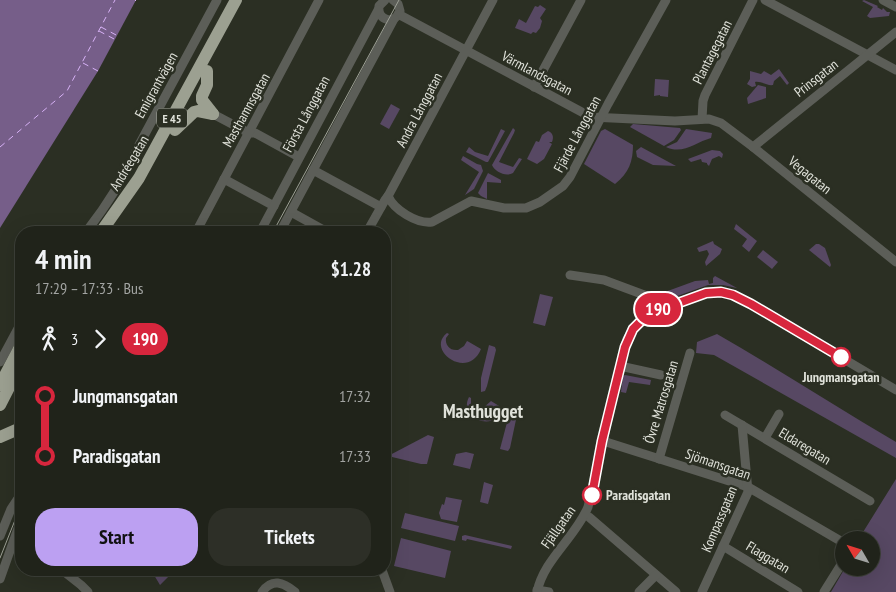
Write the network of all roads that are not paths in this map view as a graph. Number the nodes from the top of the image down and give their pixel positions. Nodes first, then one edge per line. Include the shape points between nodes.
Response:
1 (217, 0) edge
2 (236, 0) edge
3 (245, 0) edge
4 (319, 0) edge
5 (393, 0) edge
6 (494, 0) edge
7 (581, 0) edge
8 (666, 0) edge
9 (753, 0) edge
10 (765, 0) edge
11 (883, 0) edge
12 (381, 2) edge
13 (896, 7) edge
14 (399, 11) edge
15 (896, 32) edge
16 (466, 51) junction
17 (868, 55) junction
18 (896, 70) edge
19 (207, 71) junction
20 (534, 87) junction
21 (213, 114) junction
22 (601, 117) junction
23 (702, 118) junction
24 (175, 130) junction
25 (249, 133) junction
26 (753, 147) junction
27 (299, 157) junction
28 (313, 170) junction
29 (224, 179) junction
30 (388, 196) junction
31 (274, 206) junction
32 (381, 207) junction
33 (291, 212) junction
34 (91, 226) edge
35 (104, 226) edge
36 (115, 226) edge
37 (199, 226) edge
38 (263, 226) edge
39 (283, 226) edge
40 (316, 226) edge
41 (370, 226) edge
42 (896, 262) edge
43 (570, 275) dead end
44 (656, 310) junction
45 (15, 334) edge
46 (690, 353) dead end
47 (15, 356) edge
48 (0, 362) edge
49 (620, 366) junction
50 (662, 375) dead end
51 (15, 376) edge
52 (0, 385) edge
53 (896, 390) edge
54 (1, 403) edge
55 (779, 414) dead end
56 (725, 415) dead end
57 (742, 425) junction
58 (15, 430) edge
59 (0, 437) edge
60 (765, 438) junction
61 (602, 441) junction
62 (658, 459) junction
63 (748, 487) junction
64 (870, 501) dead end
65 (15, 503) edge
66 (589, 517) dead end
67 (0, 536) edge
68 (15, 537) edge
69 (835, 538) edge
70 (723, 546) junction
71 (835, 574) edge
72 (656, 575) junction
73 (70, 576) edge
74 (384, 576) edge
75 (0, 579) edge
76 (537, 591) edge
77 (88, 592) edge
78 (262, 592) edge
79 (295, 592) edge
80 (390, 592) edge
81 (549, 592) edge
82 (639, 592) edge
83 (676, 592) edge
84 (702, 592) edge
85 (798, 592) edge
86 (824, 592) edge

1 - 34 street, Emigrantvägen via 129,167
2 - 35 highway, Andréegatan / E 45 via 139,178
3 - 19 highway, Andréegatan / E 45
4 - 25 street, Masthamnsgatan
5 - 14 street
6 - 16 street, Andra Långgatan
7 - 20 street
8 - 22 street, Fjärde Långgatan
9 - 23 street, Plantagegatan via 703,101
10 - 17 street
11 - 13 street
12 - 14 street, Första Långgatan via 380,15 383,19 388,20
12 - 27 street, Första Långgatan
14 - 16 street, Värmlandsgatan
14 - 28 street
15 - 17 street, Prinsgatan
16 - 20 street, Värmlandsgatan
16 - 30 street, Andra Långgatan
17 - 18 street
17 - 26 street, Prinsgatan
19 - 21 highway via 202,100
19 - 24 highway, Andréegatan / E 45
20 - 22 street, Värmlandsgatan via 586,115
21 - 24 highway via 194,112
21 - 25 street
22 - 23 street, Värmlandsgatan via 675,121
22 - 30 street, Fjärde Långgatan via 568,180 533,206 511,209 471,202 427,223 394,206
23 - 26 street, Vegagatan via 721,123
24 - 36 highway, Andréegatan / E 45 via 139,194
25 - 27 street via 255,133
25 - 29 street, Masthamnsgatan
26 - 42 street, Vegagatan
27 - 31 street, Första Långgatan
28 - 32 street
28 - 33 street
29 - 31 street
29 - 37 street, Masthamnsgatan
30 - 32 street, Andra Långgatan
31 - 38 street, Första Långgatan
32 - 41 street, Andra Långgatan
33 - 39 street
33 - 40 street
43 - 44 street via 604,280 647,296
44 - 49 street, Fjällgatan via 631,332
44 - 53 street, Fjällgatan via 711,292 740,298
45 - 48 street
46 - 62 street, Övre Matrosgatan
47 - 52 highway
49 - 50 street
49 - 61 street, Fjällgatan
51 - 54 highway
55 - 60 street
56 - 57 street, Eldaregatan
57 - 60 street, Eldaregatan
57 - 63 street, Kompassgatan
58 - 59 highway
60 - 64 street, Eldaregatan
61 - 62 street, Sjömansgatan
61 - 76 street, Fjällgatan via 588,509 546,569
62 - 63 street, Sjömansgatan
63 - 69 street, Sjömansgatan
63 - 70 street, Kompassgatan
65 - 67 street
66 - 72 street
68 - 75 street
70 - 84 street, Kompassgatan
70 - 85 street, Flaggatan
71 - 86 street
72 - 82 street
72 - 83 street
73 - 77 street
74 - 80 street
76 - 81 street
78 - 79 street via 273,582

